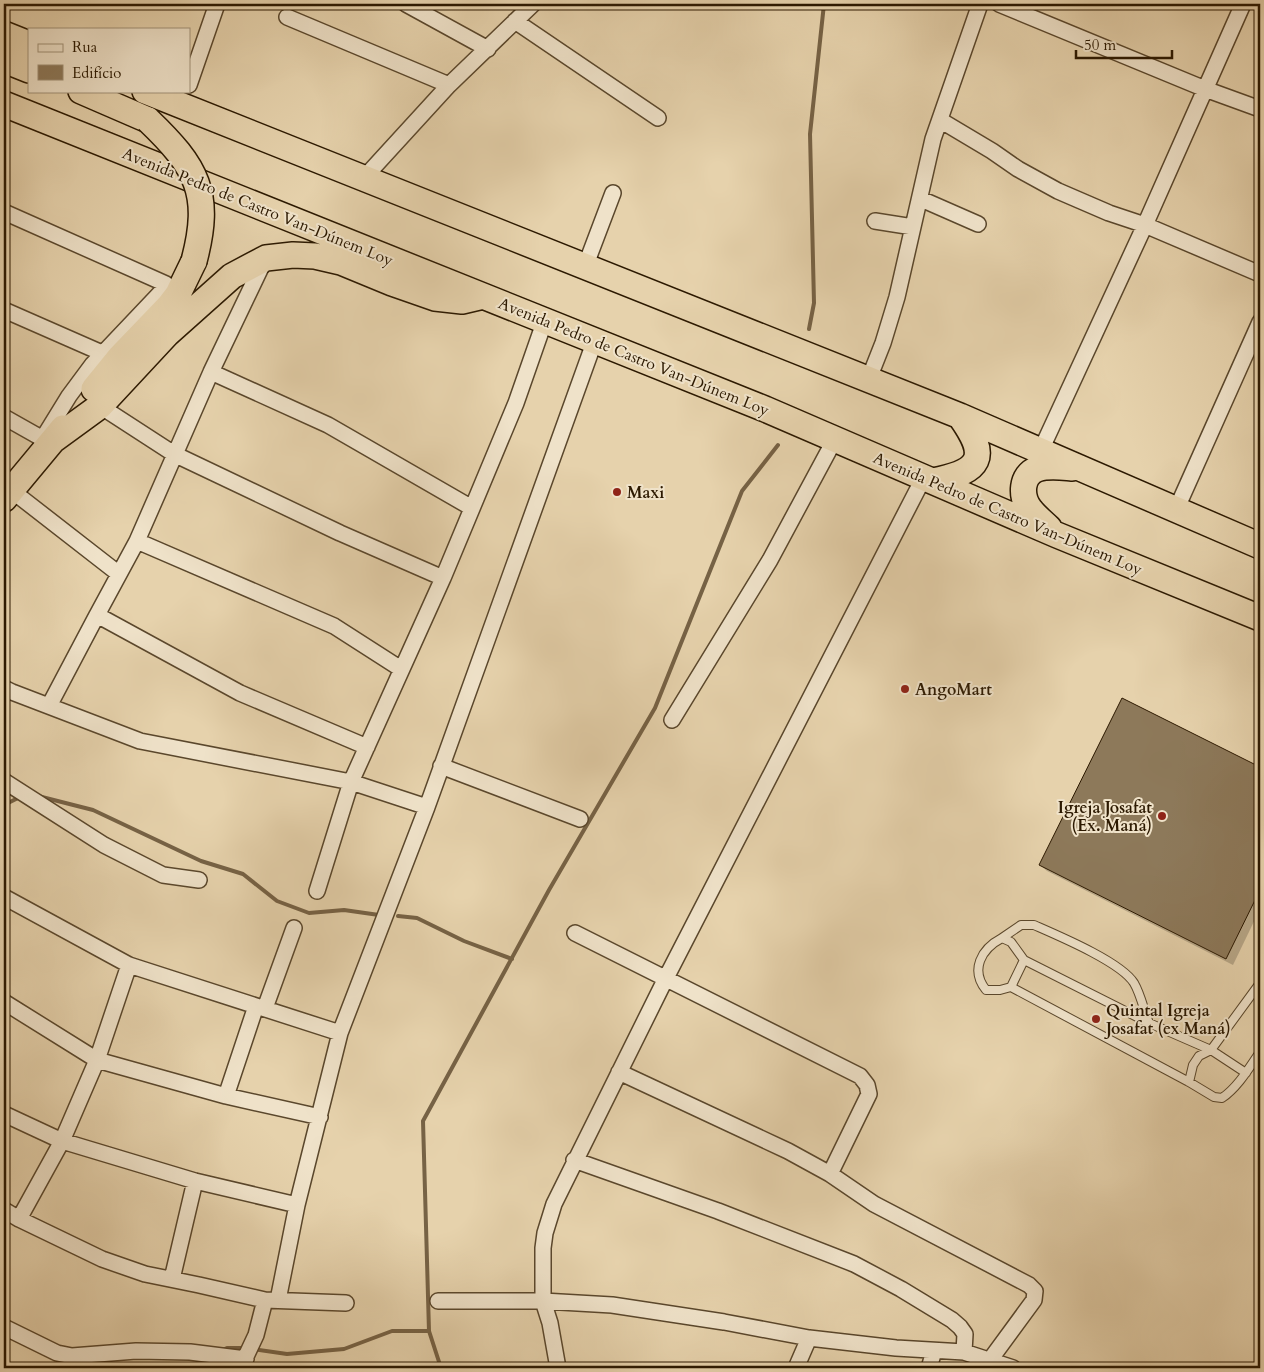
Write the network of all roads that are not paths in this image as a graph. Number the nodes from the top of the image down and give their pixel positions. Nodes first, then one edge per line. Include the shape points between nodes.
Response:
1 (217, 4) edge
2 (406, 4) edge
3 (533, 4) edge
4 (980, 4) edge
5 (999, 4) edge
6 (1243, 4) edge
7 (287, 17) dead end
8 (515, 21) junction
9 (4, 34) edge
10 (28, 44) edge
11 (488, 49) junction
12 (4, 60) edge
13 (28, 70) edge
14 (190, 82) edge
15 (449, 85) junction
16 (1205, 89) junction
17 (83, 92) edge
18 (159, 92) edge
19 (186, 94) edge
20 (4, 104) edge
21 (1260, 109) edge
22 (658, 118) dead end
23 (940, 120) junction
24 (363, 179) junction
25 (613, 193) dead end
26 (920, 199) junction
27 (4, 212) edge
28 (875, 221) dead end
29 (978, 224) dead end
30 (1146, 226) junction
31 (913, 227) junction
32 (266, 258) junction
33 (585, 267) junction
34 (1260, 274) edge
35 (484, 296) junction
36 (4, 310) edge
37 (545, 320) junction
38 (1260, 322) edge
39 (595, 340) junction
40 (102, 353) junction
41 (212, 372) junction
42 (868, 381) junction
43 (100, 406) junction
44 (960, 416) junction
45 (4, 417) edge
46 (824, 434) junction
47 (45, 444) junction
48 (1041, 450) junction
49 (174, 454) junction
50 (1080, 468) junction
51 (928, 479) junction
52 (7, 495) edge
53 (472, 508) junction
54 (1176, 510) junction
55 (1057, 535) junction
56 (137, 541) junction
57 (1260, 546) edge
58 (119, 574) junction
59 (443, 578) junction
60 (97, 615) junction
61 (1260, 618) edge
62 (401, 669) junction
63 (4, 688) edge
64 (49, 706) junction
65 (672, 720) dead end
66 (367, 746) junction
67 (441, 766) junction
68 (5, 782) edge
69 (351, 782) junction
70 (427, 807) junction
71 (580, 820) dead end
72 (199, 880) dead end
73 (317, 891) dead end
74 (4, 897) edge
75 (294, 928) dead end
76 (574, 932) dead end
77 (1002, 938) junction
78 (1024, 960) junction
79 (129, 965) junction
80 (666, 978) junction
81 (1260, 983) edge
82 (1011, 987) junction
83 (4, 1002) edge
84 (260, 1007) junction
85 (1149, 1024) junction
86 (340, 1033) junction
87 (1212, 1050) junction
88 (1260, 1052) edge
89 (98, 1060) junction
90 (619, 1072) junction
91 (1246, 1073) junction
92 (1190, 1082) junction
93 (226, 1096) junction
94 (4, 1114) edge
95 (320, 1117) junction
96 (62, 1140) junction
97 (574, 1160) junction
98 (830, 1174) junction
99 (195, 1180) junction
100 (297, 1205) junction
101 (4, 1210) edge
102 (19, 1219) junction
103 (172, 1279) junction
104 (272, 1300) junction
105 (438, 1301) dead end
106 (543, 1301) junction
107 (346, 1303) dead end
108 (4, 1327) edge
109 (809, 1338) junction
110 (934, 1351) junction
111 (964, 1352) junction
112 (243, 1364) edge
113 (989, 1364) edge
114 (558, 1368) edge
115 (796, 1368) edge
116 (929, 1368) edge
117 (1013, 1368) edge

1 - 14 street
2 - 11 street
3 - 8 street
4 - 23 street
5 - 16 street
6 - 16 street
7 - 15 street
8 - 11 street
8 - 22 street
9 - 10 highway
11 - 15 street
12 - 13 highway
15 - 24 street
16 - 21 street
16 - 30 street
17 - 47 highway, bridge via 148,120 180,153 200,192 200,238 194,261 178,294
18 - 19 highway
19 - 24 highway
20 - 35 highway, Avenida Pedro de Castro Van-Dúnem Loy
23 - 26 street
23 - 30 street via 1058,191
24 - 33 highway
25 - 33 street
26 - 29 street
26 - 31 street
27 - 40 street via 166,284
28 - 31 street
30 - 34 street
30 - 48 street
31 - 42 street via 897,297
32 - 35 highway via 315,256 341,262 435,298 462,301
32 - 41 street
32 - 43 highway via 232,276 217,289 167,334
33 - 42 highway
35 - 37 highway, Avenida Pedro de Castro Van-Dúnem Loy
36 - 40 street
37 - 39 highway, Avenida Pedro de Castro Van-Dúnem Loy
37 - 53 street via 516,403
38 - 54 street
39 - 46 highway, Avenida Pedro de Castro Van-Dúnem Loy
39 - 67 street
40 - 47 street via 69,396
41 - 49 street
41 - 53 street via 328,425
42 - 44 highway
43 - 47 highway
43 - 49 street
44 - 48 highway
44 - 51 highway via 978,446 975,462 961,474
45 - 47 street
46 - 51 highway, Avenida Pedro de Castro Van-Dúnem Loy
46 - 65 street via 770,560
47 - 52 highway
48 - 50 highway
49 - 56 street
49 - 59 street
50 - 54 highway
50 - 55 highway via 1037,469 1023,485 1029,509
51 - 55 highway, Avenida Pedro de Castro Van-Dúnem Loy
51 - 80 street
52 - 58 street
53 - 59 street
54 - 57 highway
55 - 61 highway, Avenida Pedro de Castro Van-Dúnem Loy
56 - 58 street
56 - 62 street via 334,626
58 - 60 street
59 - 62 street
60 - 64 street
60 - 66 street via 240,693
62 - 66 street
63 - 64 street
64 - 69 street via 140,742
66 - 69 street
67 - 70 street
67 - 71 street
68 - 72 street via 104,846 163,875
69 - 70 street
69 - 73 street
70 - 86 street
74 - 79 street
75 - 84 street
76 - 80 street
77 - 78 lane via 1011,942
77 - 82 lane via 984,953 978,968 980,982 986,990
77 - 85 lane via 1021,925 1034,925 1109,962 1124,971 1134,984
78 - 82 lane
78 - 85 lane
79 - 84 street
79 - 89 street
80 - 90 street
80 - 98 street via 860,1076 869,1094
81 - 87 lane
82 - 92 lane
83 - 89 street
84 - 86 street
84 - 93 street
85 - 87 lane
86 - 95 street
87 - 91 lane
87 - 92 lane via 1199,1056 1193,1065
88 - 91 lane
89 - 93 street
89 - 96 street
90 - 97 street
90 - 98 street
91 - 92 lane via 1222,1098 1214,1097
93 - 95 street
94 - 96 street
95 - 100 street
96 - 99 street
96 - 102 street
97 - 106 street via 545,1233
97 - 111 street via 854,1264 952,1320 965,1334
98 - 113 street via 874,1204 1019,1278 1035,1291 1034,1300
99 - 100 street
99 - 103 street
100 - 104 street
101 - 102 street
102 - 103 street via 116,1265
103 - 104 street
104 - 107 street
104 - 112 street
105 - 106 street
106 - 109 street via 637,1309
106 - 114 street
108 - 112 street via 57,1353 72,1356 136,1351 185,1352
109 - 110 street
109 - 115 street
110 - 111 street
110 - 116 street
111 - 113 street
113 - 117 street

